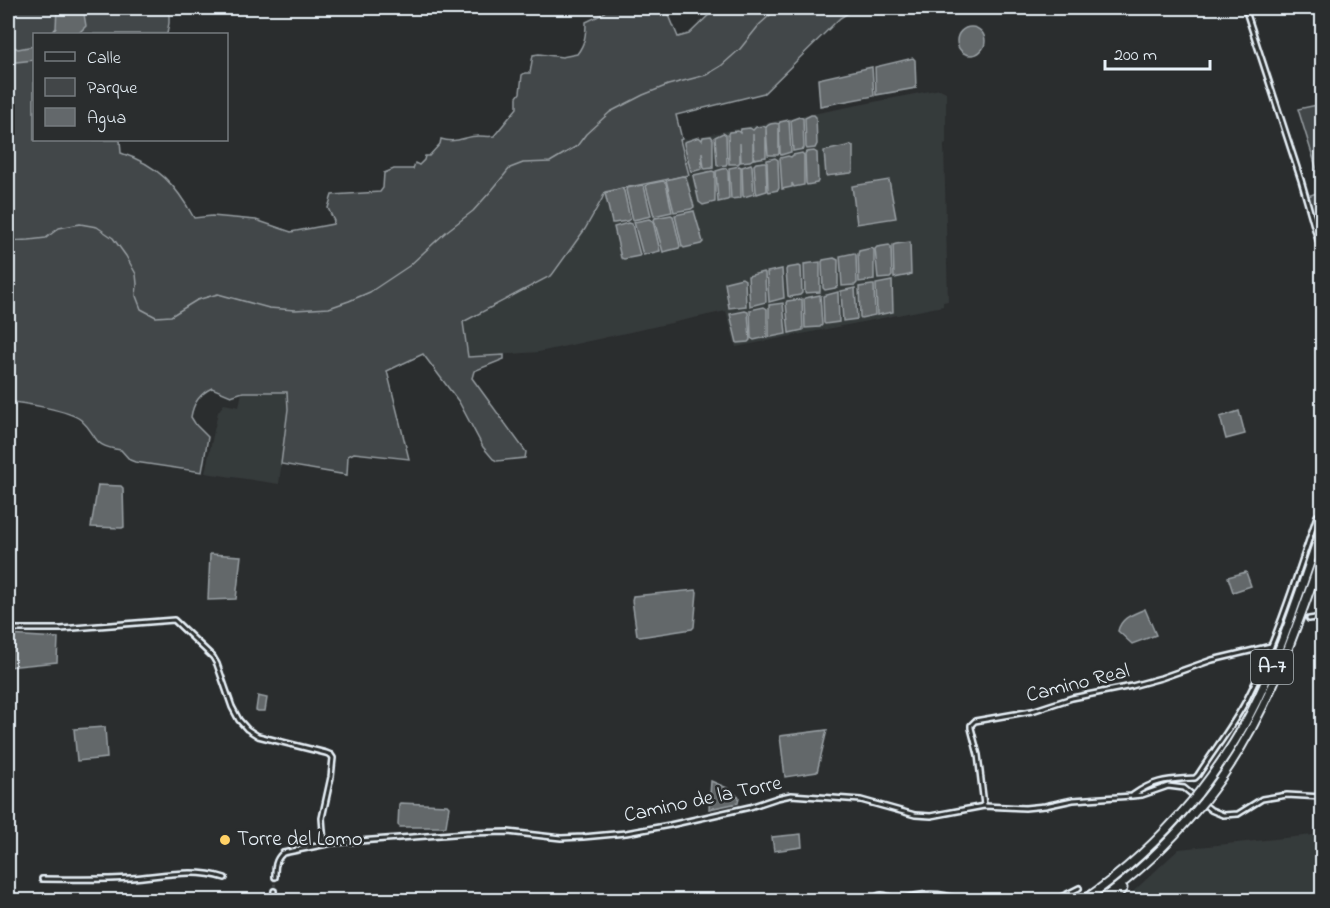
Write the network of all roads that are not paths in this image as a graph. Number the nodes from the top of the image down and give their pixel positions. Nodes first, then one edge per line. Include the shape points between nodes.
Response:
1 (1245, 8) edge
2 (1323, 254) edge
3 (1317, 516) dead end
4 (1323, 528) edge
5 (1323, 555) edge
6 (1323, 617) edge
7 (1310, 619) dead end
8 (8, 629) edge
9 (1271, 646) junction
10 (1132, 796) junction
11 (1323, 797) edge
12 (984, 806) junction
13 (324, 844) junction
14 (275, 877) tunnel mouth
15 (225, 878) dead end
16 (1131, 878) junction
17 (42, 879) dead end
18 (1079, 888) dead end
19 (274, 891) tunnel mouth
20 (273, 900) edge
21 (873, 900) edge
22 (958, 900) edge
23 (1055, 900) edge
24 (1084, 900) edge
25 (1100, 900) edge
26 (1113, 900) edge

1 - 2 street
3 - 9 street
4 - 24 highway, A-7 via 1285,634 1232,746 1195,798 1154,843
5 - 16 highway, A-7 via 1259,717 1201,804
6 - 7 street
8 - 13 street via 174,620 213,657 232,706 247,729 258,736 331,755 331,777 322,818
9 - 10 street via 1244,704 1198,775 1160,780
9 - 12 street, Camino Real via 1132,686 975,721 971,728
10 - 11 street, Camino de la Torre via 1175,786 1223,815 1238,814 1262,799 1287,795
10 - 12 street, Camino de la Torre via 1025,808
12 - 13 street, Camino de la Torre via 931,816 861,800 791,795 626,833 561,838 508,832
13 - 14 street, Camino de la Torre via 283,853 276,862
15 - 17 street via 185,873
16 - 25 highway, A-7
16 - 26 highway
18 - 23 street
19 - 20 street
21 - 22 street via 884,895 901,899 932,894

